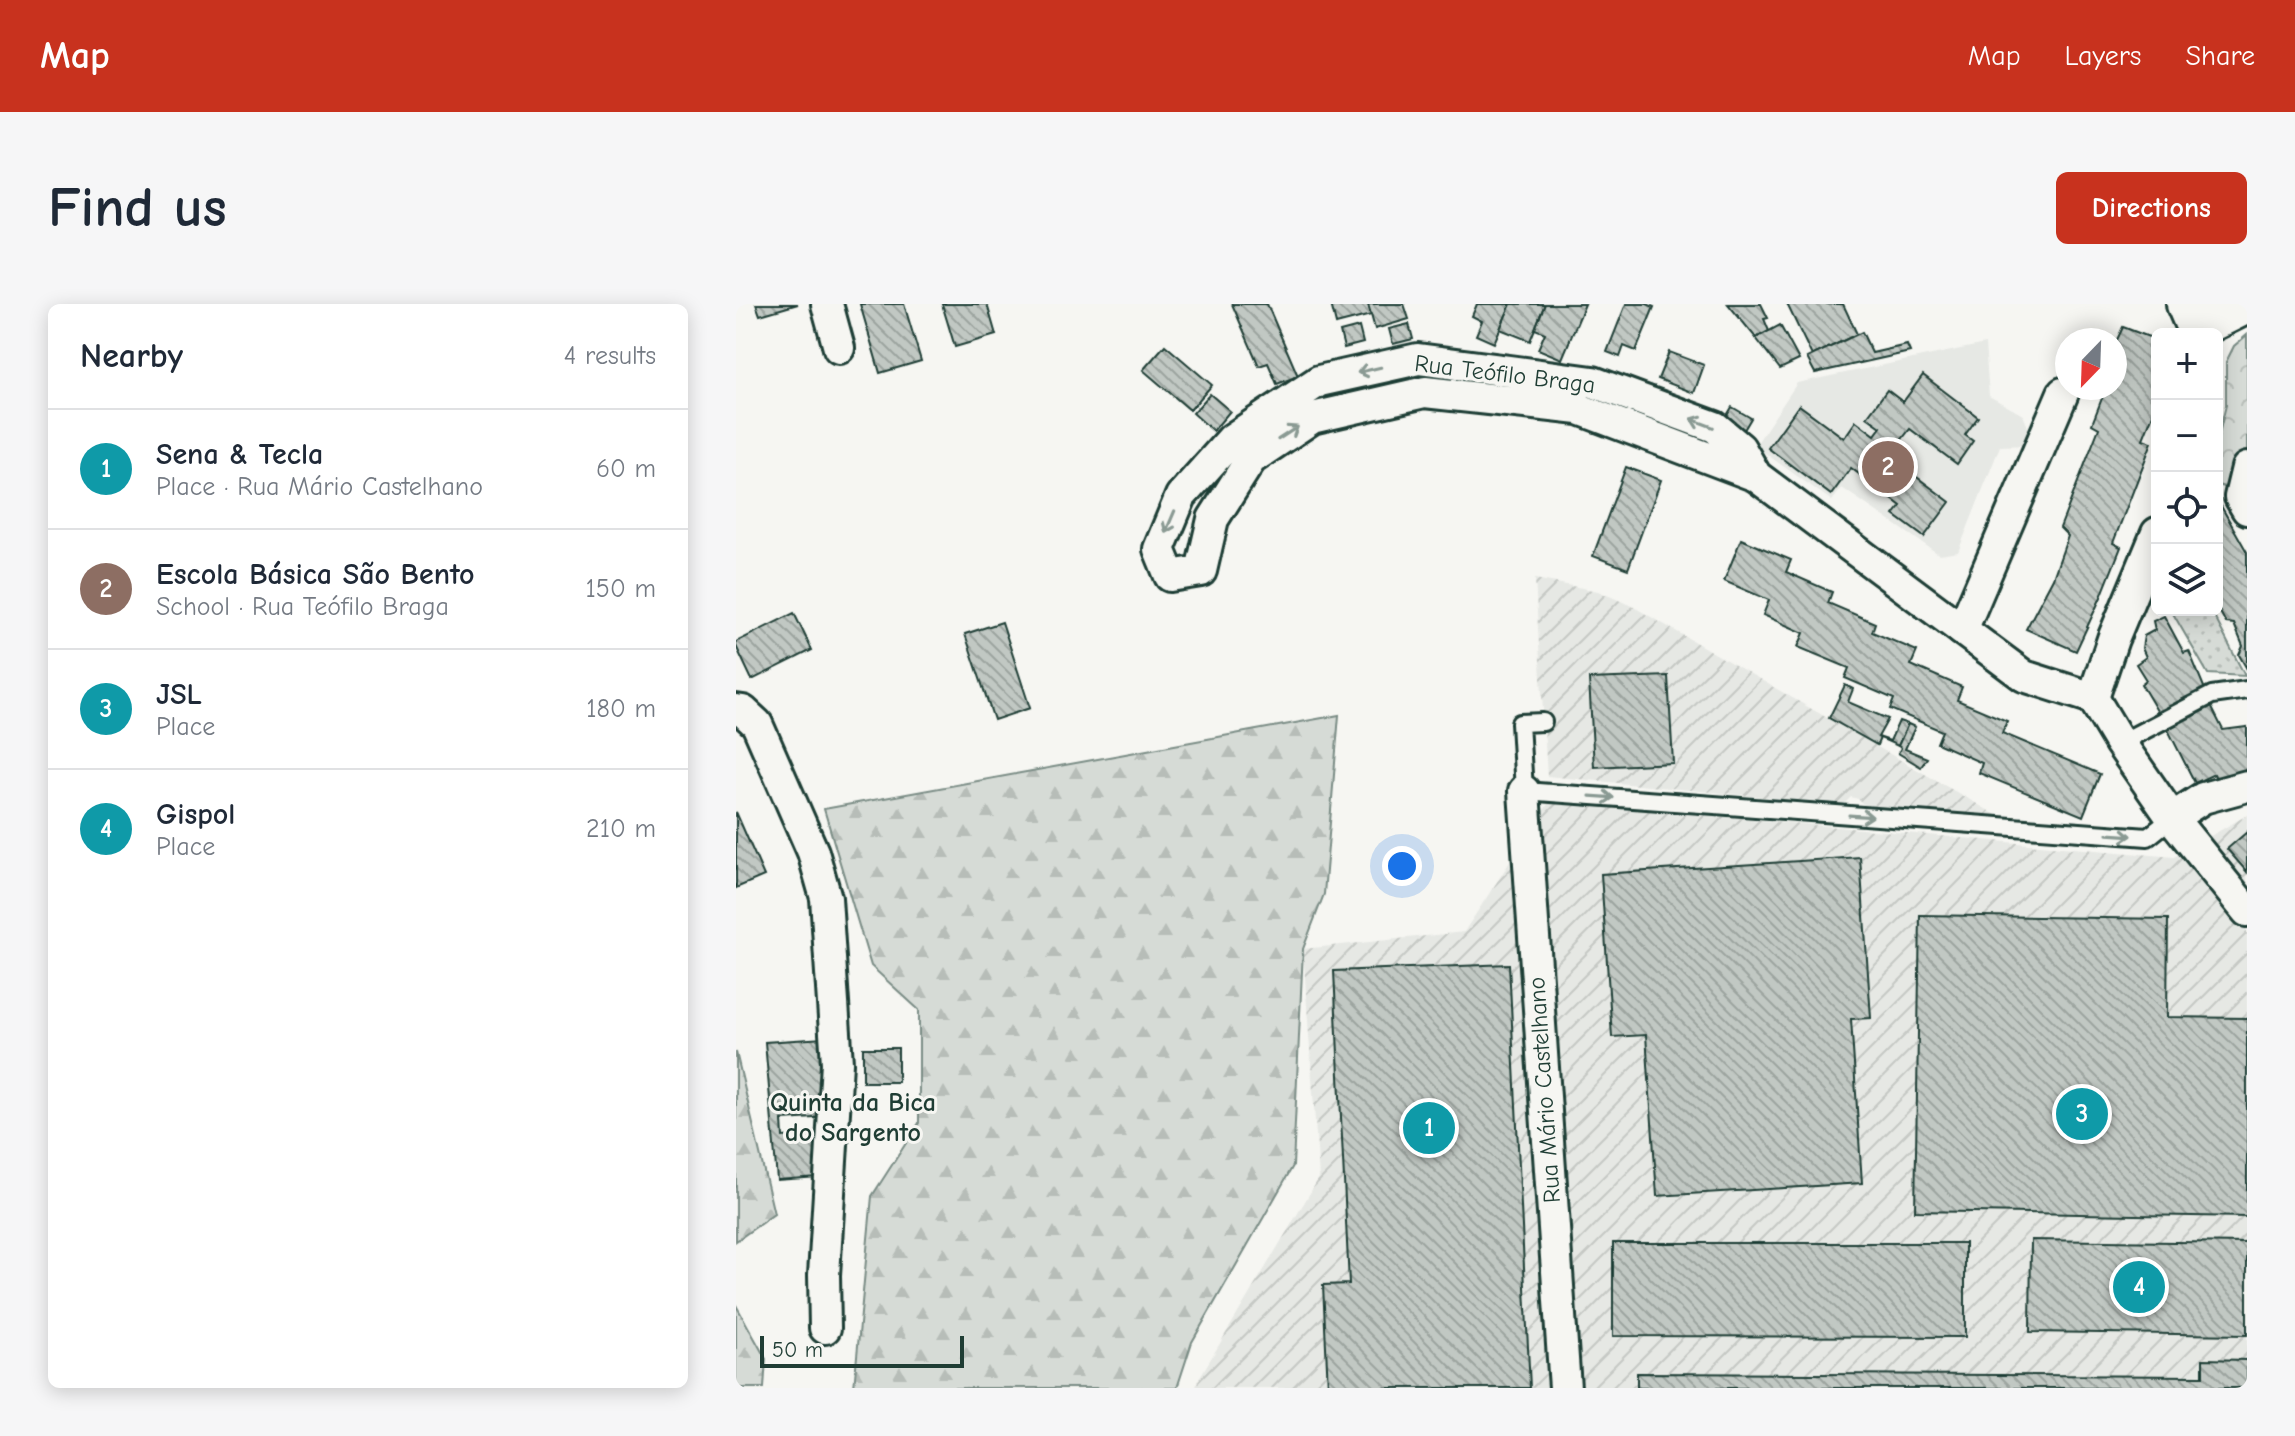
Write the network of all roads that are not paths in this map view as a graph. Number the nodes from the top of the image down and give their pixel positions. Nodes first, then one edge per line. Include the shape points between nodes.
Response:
1 (827, 304) edge
2 (839, 348) dead end
3 (2060, 400) edge
4 (2247, 468) edge
5 (1756, 476) junction
6 (2247, 509) edge
7 (2152, 544) edge
8 (1962, 630) junction
9 (2247, 690) edge
10 (2093, 698) junction
11 (736, 710) edge
12 (1543, 722) dead end
13 (2120, 743) junction
14 (2247, 786) edge
15 (1524, 791) junction
16 (2172, 818) junction
17 (2247, 911) edge
18 (825, 1328) dead end
19 (1565, 1388) edge

1 - 2 street
3 - 8 street
4 - 6 street via 2240,497
5 -> 5 street, Rua Teófilo Braga via 1740,448 1715,427 1593,382 1418,359 1319,381 1232,439 1181,496 1159,549 1170,576 1201,571 1213,519 1251,459 1312,418 1425,392 1579,409
5 - 8 street, Rua Teófilo Braga
7 - 10 street
8 - 10 street, Rua Teófilo Braga via 2024,676
9 - 13 lane via 2212,695
10 - 13 street
11 - 18 street via 757,724 813,852 826,898 837,1063
12 - 15 lane via 1520,723
13 - 16 street
14 - 16 street via 2203,798
15 -> 16 lane via 2148,837
15 - 19 street, Rua Mário Castelhano
16 - 17 street

